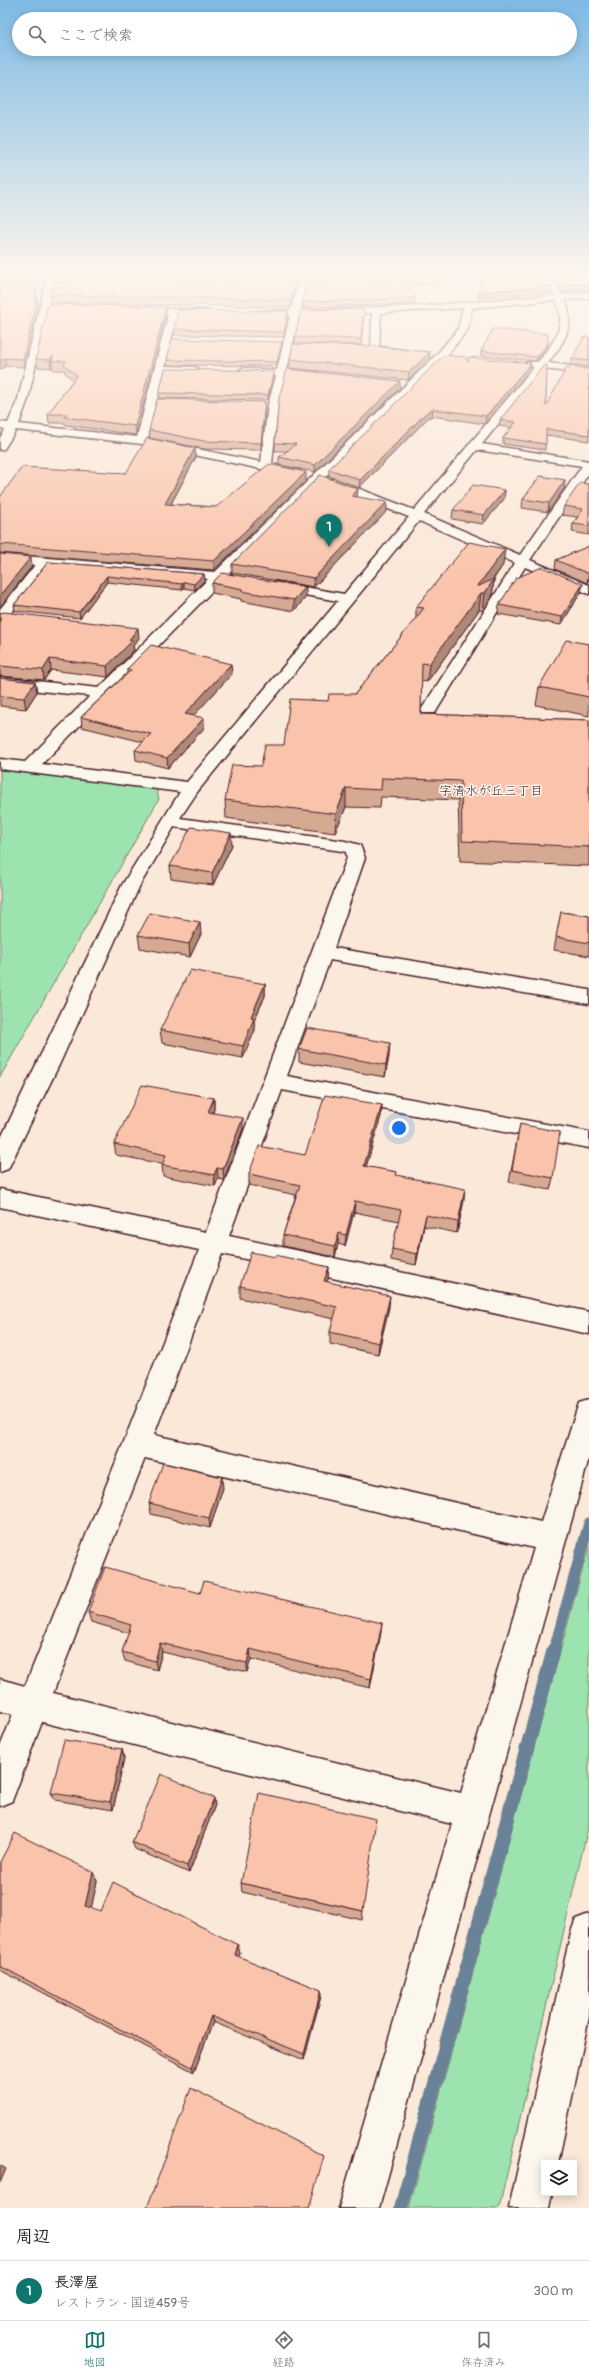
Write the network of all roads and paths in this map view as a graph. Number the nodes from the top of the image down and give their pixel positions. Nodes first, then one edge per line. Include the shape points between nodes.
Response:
1 (28, 375) edge
2 (158, 375) edge
3 (281, 375) edge
4 (317, 375) edge
5 (421, 375) edge
6 (533, 375) edge
7 (328, 376) edge
8 (396, 384) edge
9 (411, 385) junction
10 (151, 402) junction
11 (166, 402) edge
12 (0, 425) edge
13 (12, 427) junction
14 (142, 441) junction
15 (474, 446) junction
16 (0, 447) edge
17 (589, 464) edge
18 (266, 466) junction
19 (319, 478) junction
20 (418, 516) junction
21 (0, 558) edge
22 (523, 560) junction
23 (45, 561) junction
24 (219, 576) junction
25 (242, 580) edge
26 (265, 584) edge
27 (589, 590) edge
28 (349, 599) junction
29 (1, 617) edge
30 (18, 617) edge
31 (145, 632) dead end
32 (161, 633) junction
33 (0, 682) edge
34 (103, 693) junction
35 (429, 710) dead end
36 (0, 764) edge
37 (29, 768) junction
38 (191, 788) junction
39 (169, 820) junction
40 (323, 952) junction
41 (589, 997) edge
42 (273, 1081) junction
43 (589, 1140) edge
44 (0, 1163) edge
45 (0, 1198) edge
46 (214, 1243) junction
47 (589, 1323) edge
48 (589, 1412) edge
49 (137, 1444) junction
50 (551, 1538) junction
51 (0, 1695) edge
52 (33, 1704) junction
53 (0, 1789) edge
54 (472, 1812) junction
55 (589, 1932) edge
56 (359, 2208) edge
57 (529, 2208) edge

1 - 13 street via 23,399
2 - 10 street
3 - 18 street via 269,405
4 - 7 street
5 - 9 street
6 - 15 street
8 - 9 street
9 - 19 street
10 - 11 street
10 - 14 street
12 - 13 street
13 - 14 street
13 - 16 street
14 - 18 street
15 - 17 street
15 - 20 street
17 - 22 street
18 - 19 street
19 - 20 street
19 - 24 street
20 - 22 street
20 - 28 street
21 - 23 street
22 - 27 street
22 - 35 street
23 - 24 street
23 - 29 street
24 - 25 street
24 - 32 street
26 - 28 street
28 - 38 street
29 - 30 street
31 - 32 street
32 - 34 street
33 - 34 street
34 - 37 street
36 - 37 street
37 - 38 street
38 - 39 street
39 - 40 street via 200,827 354,849 356,858
39 - 44 street via 132,884
40 - 41 street
40 - 42 street
42 - 43 street
42 - 46 street
45 - 46 street
46 - 47 street
46 - 49 street
48 - 50 street
49 - 50 street
49 - 52 street
50 - 54 street
51 - 52 street
52 - 53 street
52 - 54 street
54 - 56 street
55 - 57 street

